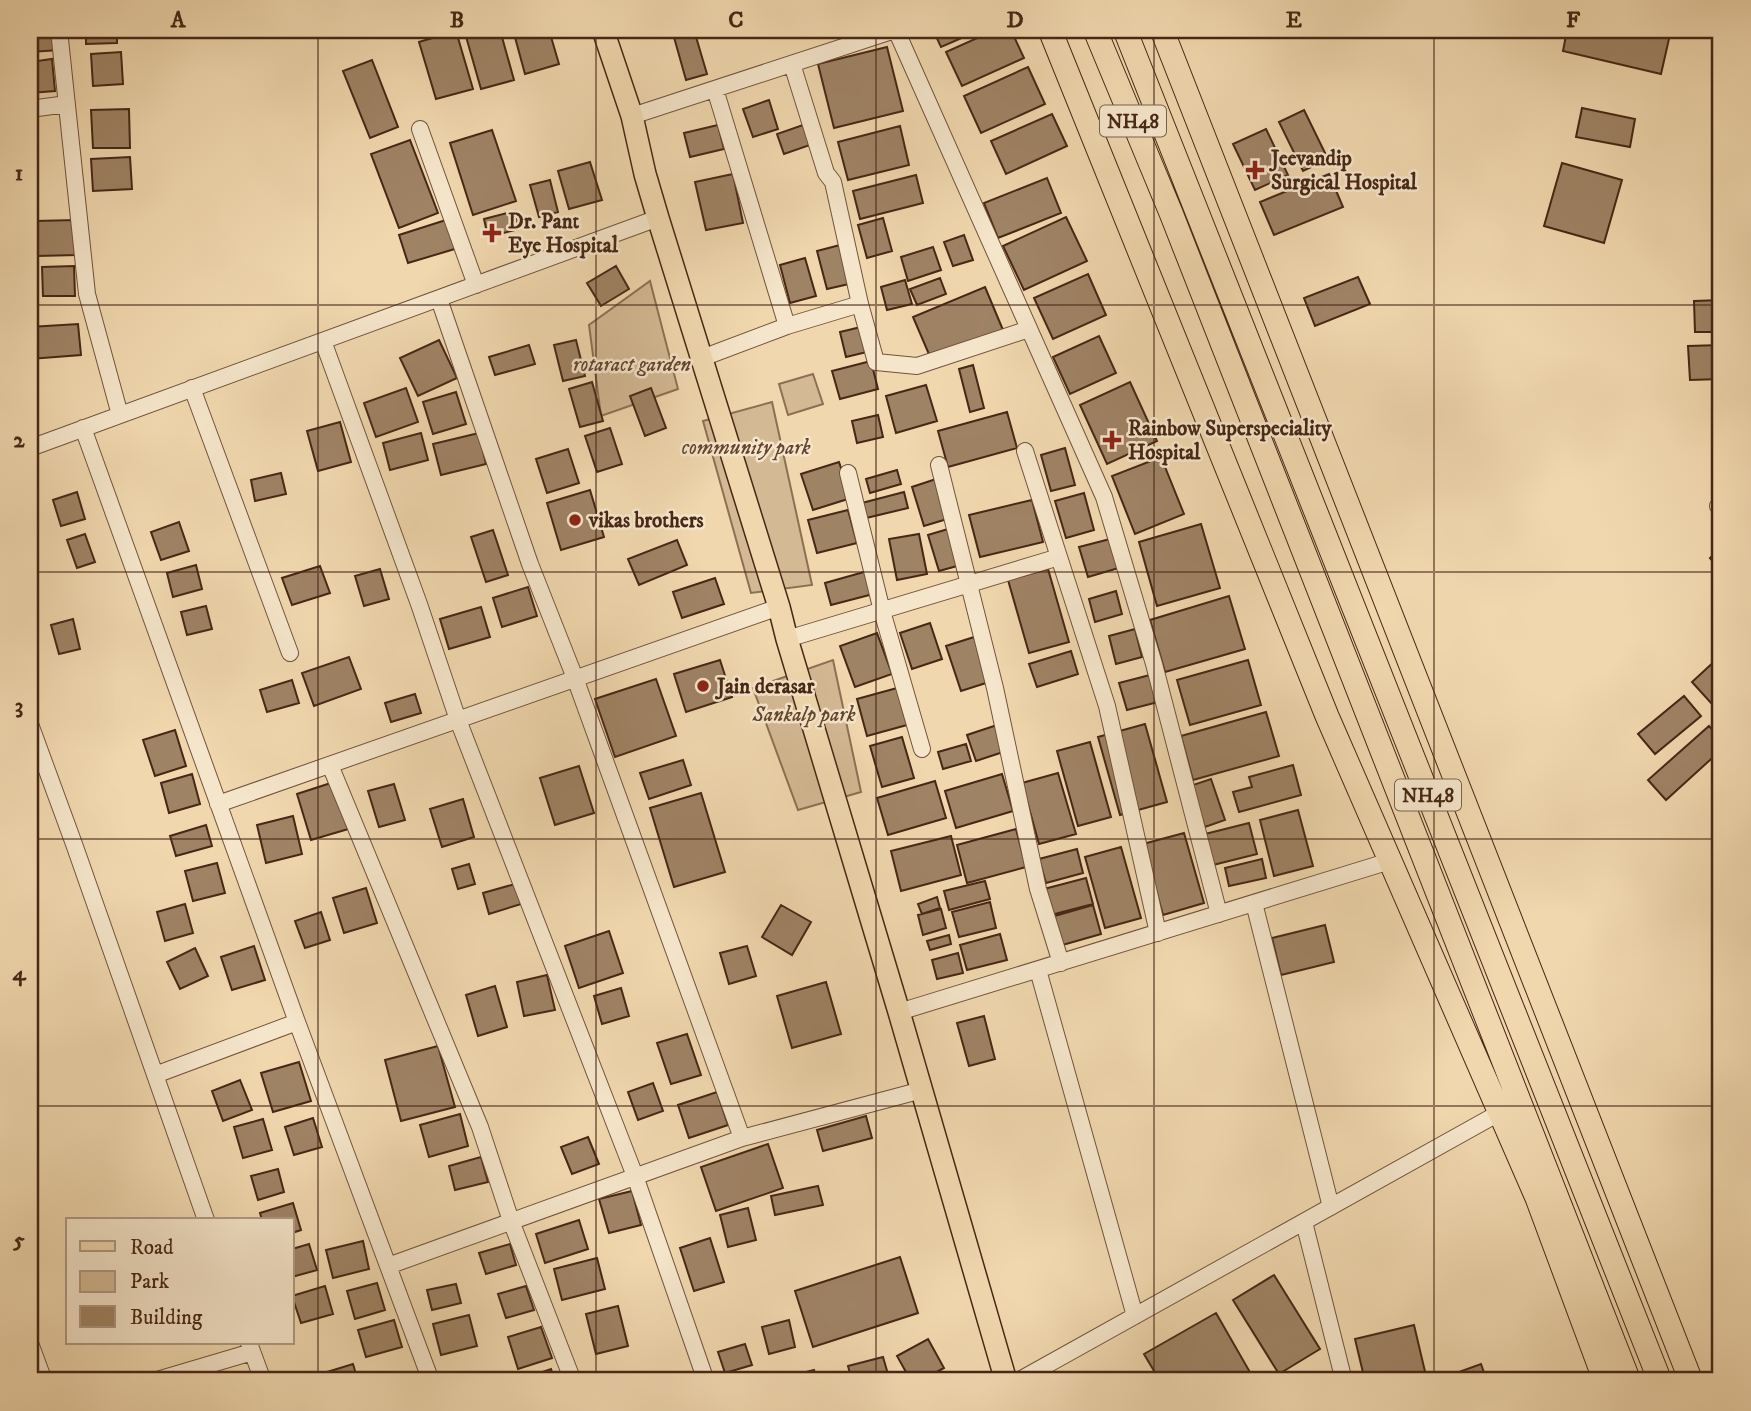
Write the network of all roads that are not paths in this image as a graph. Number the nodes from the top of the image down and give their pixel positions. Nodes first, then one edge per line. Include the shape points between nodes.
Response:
1 (59, 30) edge
2 (603, 30) edge
3 (895, 30) edge
4 (1050, 30) edge
5 (1095, 30) edge
6 (1125, 30) edge
7 (1162, 30) edge
8 (792, 64) junction
9 (715, 89) junction
10 (67, 104) junction
11 (30, 109) edge
12 (632, 116) junction
13 (420, 129) dead end
14 (658, 218) junction
15 (476, 285) junction
16 (439, 299) junction
17 (860, 304) junction
18 (787, 326) junction
19 (1029, 329) junction
20 (323, 341) junction
21 (702, 358) junction
22 (192, 388) junction
23 (120, 415) junction
24 (83, 428) junction
25 (30, 448) edge
26 (1025, 451) dead end
27 (939, 465) dead end
28 (848, 473) dead end
29 (1059, 557) junction
30 (969, 584) junction
31 (779, 607) junction
32 (882, 611) junction
33 (787, 639) junction
34 (290, 653) dead end
35 (575, 678) junction
36 (1365, 706) junction
37 (1327, 716) junction
38 (458, 720) junction
39 (30, 724) edge
40 (922, 749) dead end
41 (330, 765) junction
42 (218, 804) junction
43 (1390, 861) junction
44 (1254, 903) junction
45 (1220, 914) junction
46 (1158, 933) junction
47 (1061, 962) junction
48 (1038, 970) junction
49 (900, 1012) junction
50 (297, 1022) junction
51 (155, 1075) junction
52 (922, 1090) junction
53 (1499, 1113) junction
54 (742, 1138) junction
55 (635, 1176) junction
56 (1331, 1207) junction
57 (205, 1218) edge
58 (511, 1221) junction
59 (1304, 1222) junction
60 (388, 1266) junction
61 (1135, 1316) junction
62 (30, 1343) edge
63 (250, 1347) edge
64 (44, 1381) edge
65 (154, 1381) edge
66 (263, 1381) edge
67 (430, 1381) edge
68 (573, 1381) edge
69 (706, 1381) edge
70 (1006, 1381) edge
71 (1018, 1381) edge
72 (1344, 1381) edge
73 (1605, 1381) edge
74 (1629, 1381) edge
75 (1660, 1381) edge
76 (1691, 1381) edge

1 - 10 street
2 - 12 main road
3 - 8 street
3 - 19 street
4 - 37 highway
5 - 36 highway, NH48
6 - 75 highway, NH48
7 - 76 highway
8 - 9 street
8 - 17 street via 826,173 833,182
9 - 12 street
9 - 18 street
10 - 11 street
10 - 23 street via 87,294
12 - 14 main road
13 - 15 street
14 - 15 street
14 - 21 main road
15 - 16 street
16 - 20 street
16 - 35 street via 530,565
17 - 18 street
17 - 19 street via 876,362 918,366
18 - 21 street
19 - 45 street via 1104,497
20 - 22 street
20 - 38 street
21 - 31 main road
22 - 23 street
22 - 34 street
23 - 24 street
24 - 25 street
24 - 42 street
26 - 29 street
27 - 30 street
28 - 32 street
29 - 30 street
29 - 46 street via 1108,706
30 - 32 street
30 - 47 street via 1038,888
31 - 33 main road
31 - 35 street
32 - 33 street
32 - 40 street
33 - 49 main road
35 - 38 street
35 - 54 street
36 - 37 highway
36 - 74 highway, NH48
37 - 43 highway
38 - 41 street
38 - 55 street
39 - 51 street
41 - 42 street
41 - 58 street via 480,1127
42 - 50 street
43 - 44 street
43 - 53 highway
44 - 45 street
44 - 56 street
45 - 46 street
46 - 47 street
47 - 48 street
48 - 49 street
48 - 61 street
49 - 52 main road
50 - 51 street
50 - 60 street
51 - 57 street
52 - 54 street
52 - 70 main road
53 - 56 street
53 - 73 highway via 1537,1198
54 - 55 street
55 - 58 street
55 - 69 street
56 - 59 street
58 - 60 street
58 - 68 street
59 - 61 street
59 - 72 street
60 - 67 street
61 - 71 street
62 - 64 street
63 - 65 street
63 - 66 street

